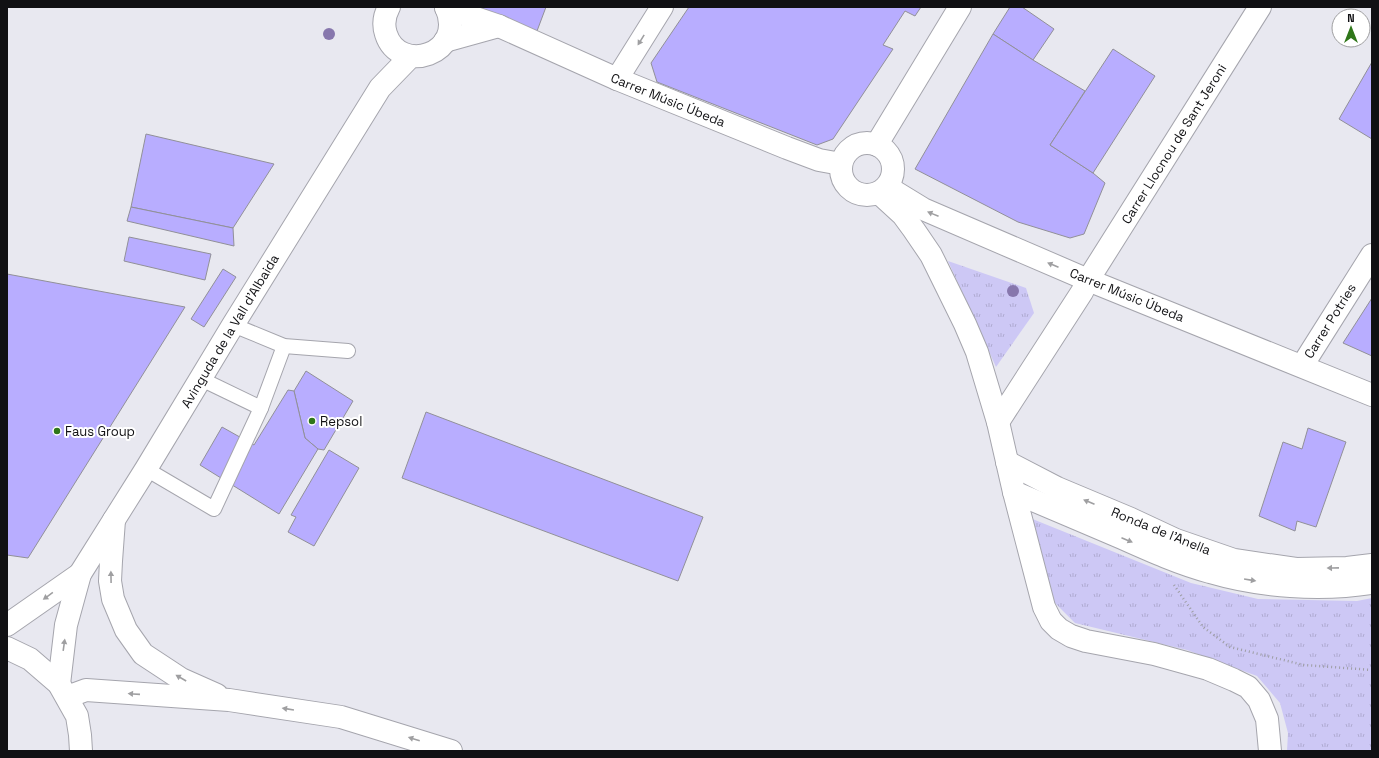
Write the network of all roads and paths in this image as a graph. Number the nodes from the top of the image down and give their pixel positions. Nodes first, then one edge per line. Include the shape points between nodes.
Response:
1 (389, 7) edge
2 (446, 7) edge
3 (662, 7) edge
4 (960, 7) edge
5 (1260, 7) edge
6 (499, 26) junction
7 (388, 39) junction
8 (445, 41) junction
9 (411, 56) junction
10 (616, 79) junction
11 (380, 88) junction
12 (877, 145) junction
13 (841, 164) junction
14 (883, 190) junction
15 (1372, 255) edge
16 (1088, 280) junction
17 (233, 325) junction
18 (284, 346) junction
19 (348, 351) dead end
20 (1302, 366) junction
21 (201, 379) junction
22 (1372, 395) edge
23 (261, 408) junction
24 (998, 422) junction
25 (1007, 462) junction
26 (146, 469) junction
27 (1014, 492) junction
28 (114, 520) junction
29 (1168, 558) junction
30 (1372, 565) edge
31 (80, 574) junction
32 (1372, 583) edge
33 (7, 625) edge
34 (7, 648) edge
35 (1372, 670) edge
36 (63, 690) junction
37 (229, 700) junction
38 (81, 751) edge
39 (451, 751) edge
40 (1270, 751) edge

1 - 7 main road, Avinguda de la Vall d'Albaida via 385,18
2 - 6 main road, Carrer Músic Úbeda
2 - 8 main road via 450,24
3 -> 10 main road
4 - 12 main road
5 - 16 main road, Carrer Llocnou de Sant Jeroni
6 - 8 main road
6 - 10 main road, Carrer Músic Úbeda
7 - 9 main road via 402,53
7 - 11 main road, Avinguda de la Vall d'Albaida
8 - 9 main road via 431,54
9 - 11 main road, Avinguda de la Vall d'Albaida
10 - 13 main road, Carrer Músic Úbeda via 786,148 819,160
11 - 17 main road, Avinguda de la Vall d'Albaida
12 - 13 main road via 870,143 854,146 848,150
12 - 14 main road via 884,149 893,163 891,180
13 - 14 main road via 840,173 843,181 854,192 865,196
16 -> 14 main road, Carrer Músic Úbeda
14 - 24 main road via 914,230 937,267 962,317 977,352
15 - 20 main road, Carrer Potries
16 - 20 main road, Carrer Músic Úbeda
16 - 24 main road, Carrer Llocnou de Sant Jeroni
17 - 18 lane
17 - 21 main road, Avinguda de la Vall d'Albaida
18 - 19 lane
18 - 23 lane
20 - 22 main road, Carrer Músic Úbeda
21 - 23 lane
21 - 26 main road, Avinguda de la Vall d'Albaida
23 - 26 lane via 214,510
24 - 25 main road
25 - 27 main road
30 -> 25 main road, Ronda de l'Anella via 1296,569 1234,560 1176,540 1058,488
26 - 28 main road, Avinguda de la Vall d'Albaida
27 -> 29 main road, Ronda de l'Anella
27 - 40 main road via 1044,607 1051,621 1071,636 1208,669 1248,687 1259,700 1267,720
28 - 31 main road, Avinguda de la Vall d'Albaida
37 -> 28 main road via 181,679 143,654 126,630 113,599 110,581
29 -> 32 main road, Ronda de l'Anella via 1210,572 1273,584 1332,587
29 - 35 path via 1171,581 1203,627 1230,647 1304,665
31 -> 33 main road, Avinguda de la Vall d'Albaida
36 -> 31 main road, Avinguda de la Vall d'Albaida via 66,625
34 - 36 main road via 30,659
37 -> 36 main road
36 - 38 main road via 77,716
39 -> 37 main road via 341,717

